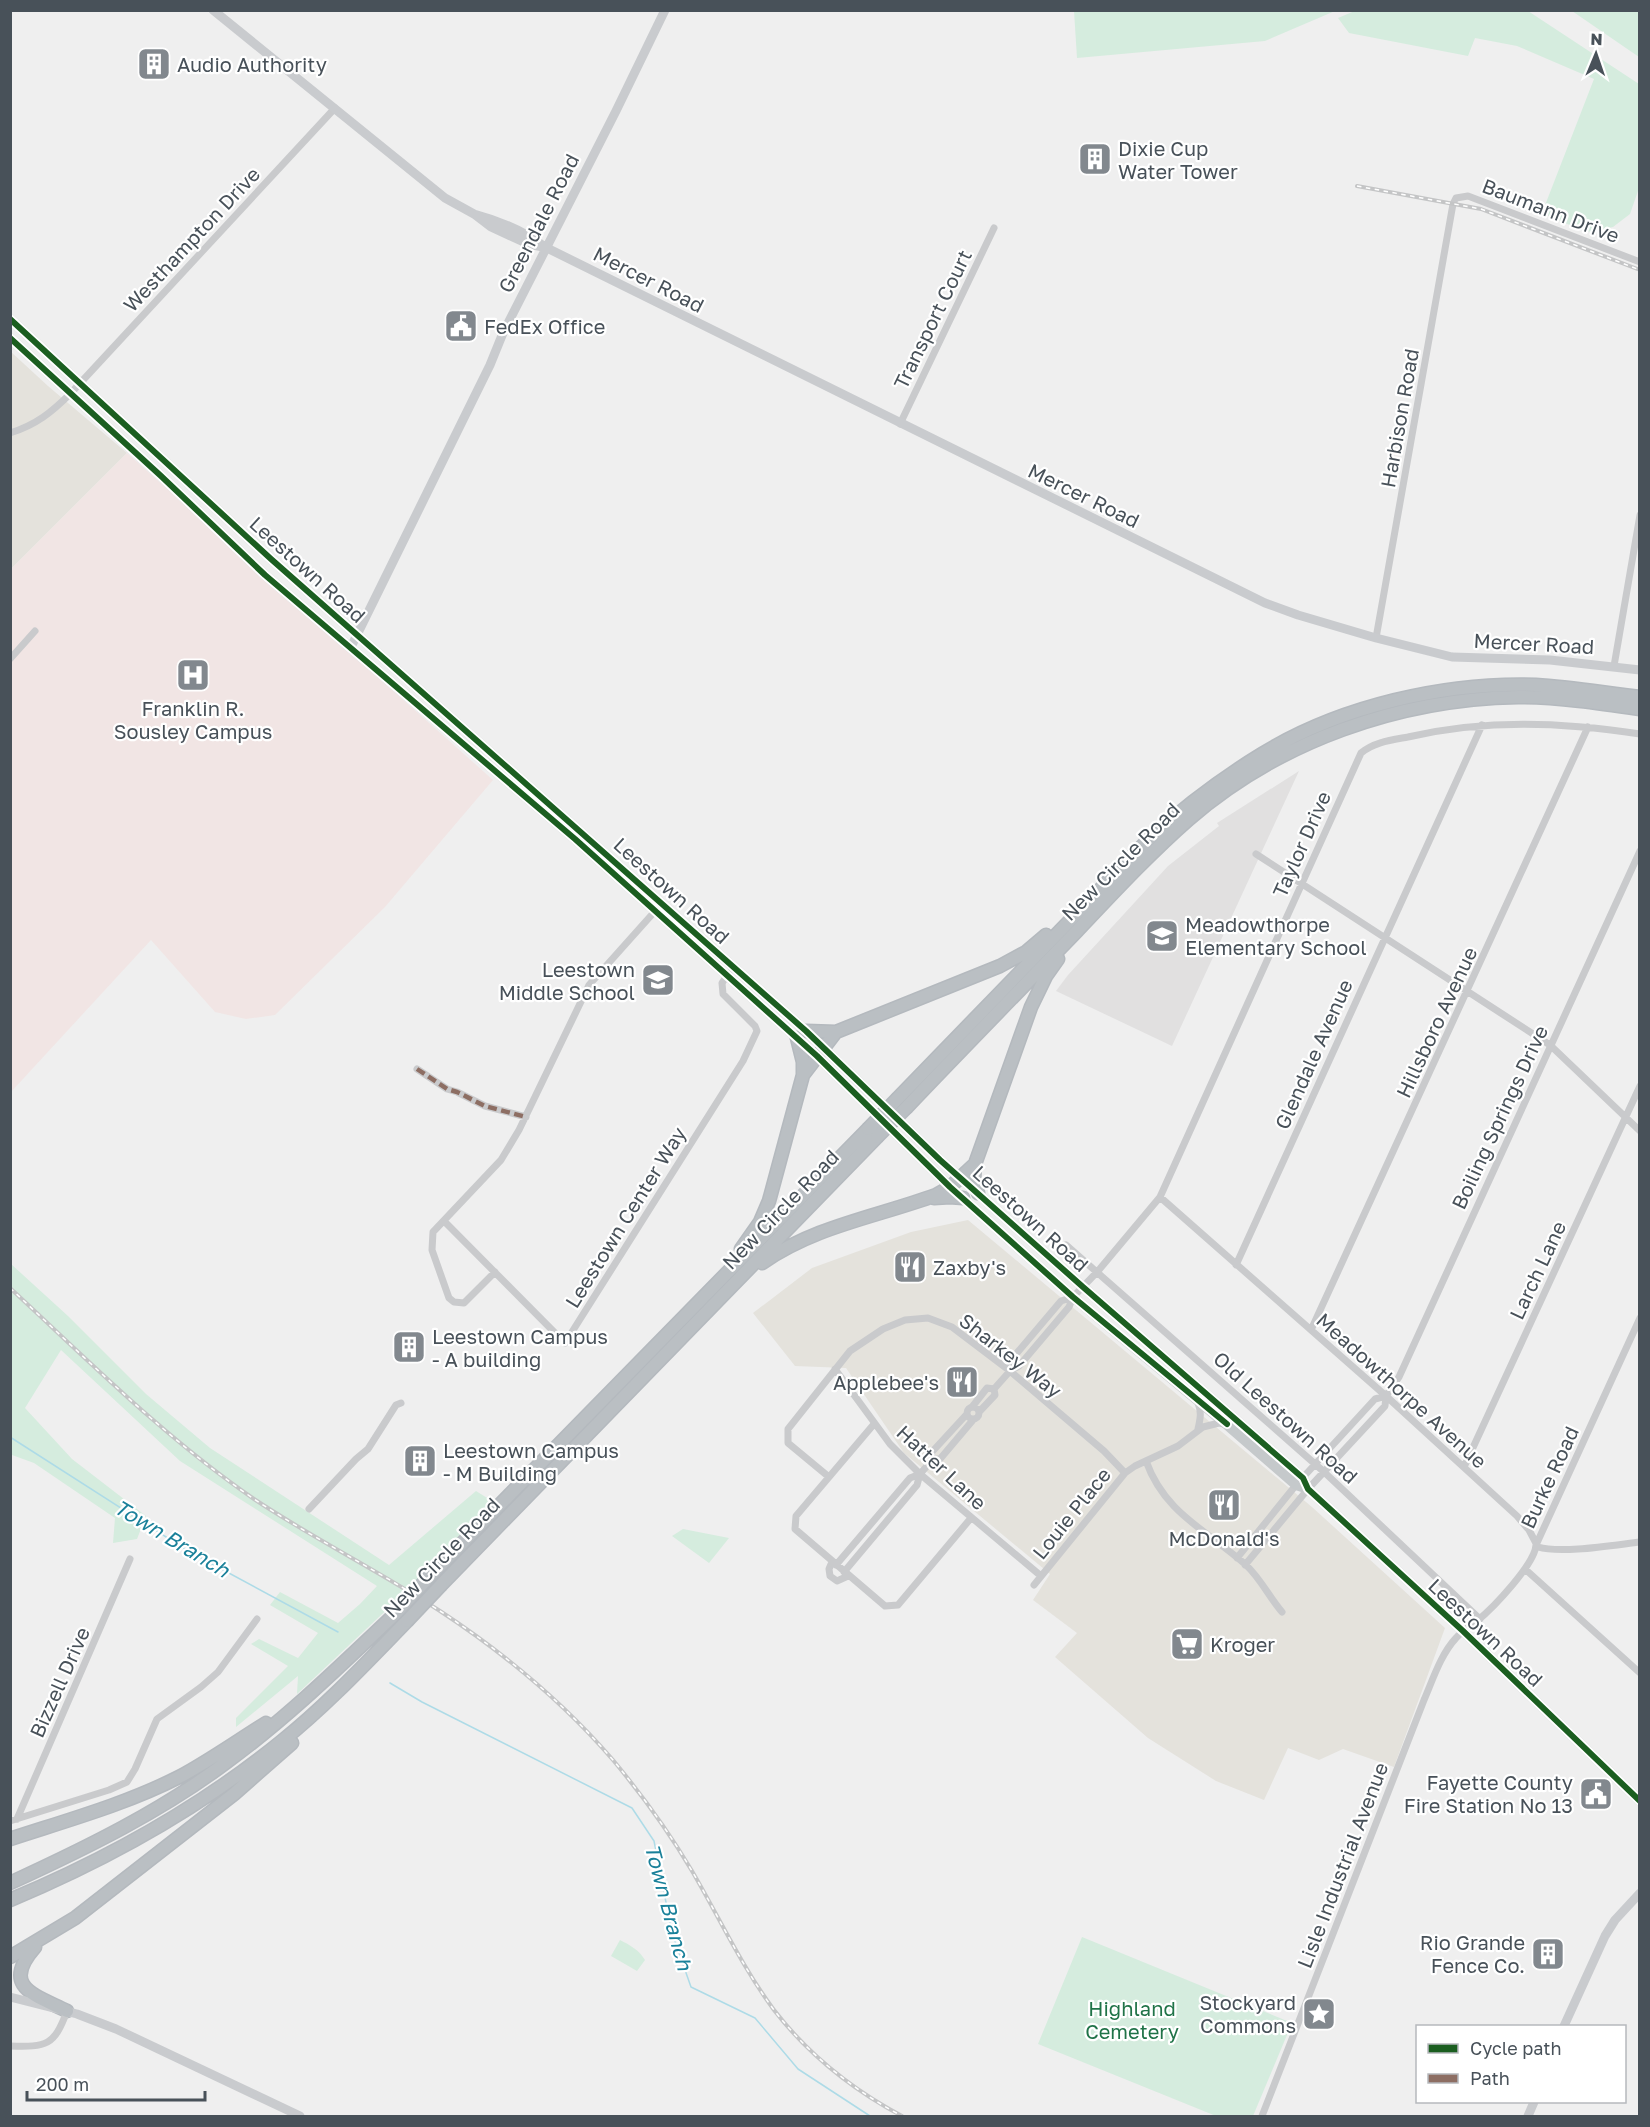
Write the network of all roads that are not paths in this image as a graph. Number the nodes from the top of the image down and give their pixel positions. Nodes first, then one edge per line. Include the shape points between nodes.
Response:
1 (213, 10) edge
2 (664, 10) edge
3 (335, 108) junction
4 (1453, 204) joint
5 (994, 228) dead end
6 (545, 247) junction
7 (1640, 262) edge
8 (10, 319) edge
9 (10, 338) edge
10 (80, 384) junction
11 (71, 393) junction
12 (900, 424) junction
13 (10, 433) edge
14 (1640, 515) edge
15 (1638, 527) edge
16 (35, 631) dead end
17 (356, 634) junction
18 (1376, 638) junction
19 (351, 647) junction
20 (10, 660) edge
21 (1614, 666) junction
22 (1640, 670) edge
23 (1640, 697) edge
24 (1640, 709) edge
25 (1482, 725) junction
26 (1588, 727) junction
27 (1640, 734) edge
28 (468, 741) junction
29 (1640, 851) edge
30 (1256, 854) dead end
31 (1301, 884) junction
32 (1090, 899) junction
33 (664, 904) junction
34 (1102, 904) junction
35 (654, 911) junction
36 (1384, 936) junction
37 (731, 971) junction
38 (1468, 992) junction
39 (836, 1032) junction
40 (802, 1034) junction
41 (1550, 1045) junction
42 (820, 1051) junction
43 (417, 1069) dead end
44 (803, 1075) junction
45 (1640, 1086) edge
46 (902, 1102) junction
47 (526, 1117) junction
48 (1625, 1118) junction
49 (1640, 1131) edge
50 (872, 1133) junction
51 (975, 1164) junction
52 (960, 1177) junction
53 (950, 1187) junction
54 (978, 1193) junction
55 (1160, 1197) junction
56 (927, 1198) junction
57 (963, 1198) junction
58 (444, 1221) junction
59 (1066, 1245) dead end
60 (1236, 1265) junction
61 (1098, 1271) junction
62 (495, 1272) junction
63 (744, 1275) junction
64 (722, 1278) junction
65 (1083, 1287) junction
66 (1073, 1297) junction
67 (1640, 1318) edge
68 (1311, 1330) junction
69 (835, 1369) junction
70 (1010, 1371) junction
71 (994, 1389) junction
72 (1386, 1396) junction
73 (1196, 1399) junction
74 (401, 1403) dead end
75 (972, 1407) junction
76 (979, 1412) junction
77 (969, 1417) junction
78 (874, 1424) junction
79 (1227, 1425) junction
80 (1198, 1430) junction
81 (1146, 1461) junction
82 (1315, 1464) junction
83 (1464, 1467) junction
84 (1323, 1472) junction
85 (1125, 1473) junction
86 (920, 1474) junction
87 (829, 1477) junction
88 (1299, 1481) junction
89 (1308, 1489) junction
90 (309, 1509) dead end
91 (971, 1518) junction
92 (1640, 1542) edge
93 (1536, 1545) junction
94 (1237, 1558) junction
95 (130, 1559) dead end
96 (834, 1564) junction
97 (1245, 1565) junction
98 (1526, 1569) junction
99 (846, 1574) junction
100 (1041, 1576) junction
101 (1034, 1585) dead end
102 (1282, 1612) dead end
103 (257, 1619) dead end
104 (1480, 1619) junction
105 (1463, 1632) junction
106 (1640, 1673) edge
107 (318, 1710) junction
108 (291, 1712) junction
109 (1640, 1801) edge
110 (14, 1820) edge
111 (10, 1839) edge
112 (10, 1882) edge
113 (1640, 1893) edge
114 (10, 1900) edge
115 (42, 1939) junction
116 (10, 1957) edge
117 (10, 1998) edge
118 (68, 2011) junction
119 (1564, 2025) edge
120 (10, 2046) edge
121 (300, 2116) edge
122 (1262, 2116) edge

1 - 3 street, Mercer Road
2 - 6 street, Greendale Road
3 - 6 street, Mercer Road via 445,198 491,227 528,244
3 - 10 street, Westhampton Drive
4 - 7 street, Baumann Drive via 1460,196 1468,196
4 - 18 street, Harbison Road
5 - 12 street, Transport Court
6 - 12 street, Mercer Road
6 - 17 street, Greendale Road
8 - 10 main road, Leestown Road
9 - 11 main road, Leestown Road
10 - 11 street, Westhampton Drive
10 - 17 main road, Leestown Road
11 - 13 street, Westhampton Drive via 48,416
11 - 19 main road, Leestown Road via 265,574
12 - 18 street, Mercer Road via 1264,603
14 - 15 street
15 - 21 street
16 - 20 street
17 - 19 street, Greendale Road
17 - 28 main road, Leestown Road
18 - 21 street, Mercer Road via 1452,657
19 - 28 main road, Leestown Road
21 - 22 street, Mercer Road
23 - 32 highway, New Circle Road via 1535,685 1467,688 1402,698 1335,720 1262,754 1206,792 1149,839
24 - 34 highway, New Circle Road via 1537,698 1480,699 1426,706 1348,727 1294,750 1216,798 1176,831
25 - 26 street, Taylor Drive
25 - 31 street, Taylor Drive via 1395,740 1361,753
25 - 36 street, Glendale Avenue
26 - 27 street, Taylor Drive
26 - 38 street, Hillsboro Avenue
28 - 33 main road, Leestown Road
28 - 35 main road, Leestown Road
29 - 41 street, Boiling Springs Drive
30 - 31 street
31 - 36 street
31 - 55 street, Taylor Drive
32 - 39 highway via 1014,960
32 - 46 highway, New Circle Road
33 - 35 street
33 - 37 main road, Leestown Road
34 - 46 highway, New Circle Road
34 - 51 highway via 1051,969 1036,996
35 - 37 main road, Leestown Road
35 - 47 street via 590,985
36 - 38 street
36 - 60 street, Glendale Avenue
37 - 40 main road, Leestown Road
37 - 62 street, Leestown Center Way via 722,982 723,994 755,1026 752,1044 565,1343
38 - 41 street
38 - 68 street, Hillsboro Avenue
39 - 40 highway
39 - 42 highway
40 - 42 main road, Leestown Road
40 - 44 highway
41 - 48 street
41 - 72 street, Boiling Springs Drive via 1400,1377
42 - 44 highway
42 - 52 main road, Leestown Road
42 - 53 main road, Leestown Road
43 - 47 street via 447,1089 485,1106
44 - 64 highway via 765,1211
45 - 48 street, Larch Lane
46 - 50 highway, New Circle Road, bridge
47 - 58 street via 501,1160
48 - 49 street
48 - 83 street, Larch Lane
50 - 63 highway, New Circle Road
50 - 64 highway, New Circle Road
51 - 52 highway
51 - 54 highway
52 - 53 highway
52 - 54 main road, Leestown Road
53 - 56 highway
53 - 57 main road, Leestown Road
54 - 65 main road, Leestown Road
55 - 60 street, Meadowthorpe Avenue
55 - 61 street, Taylor Drive
56 - 57 highway
56 - 63 highway via 817,1232
57 - 66 main road, Leestown Road
58 - 62 street, Leestown Center Way
58 - 62 street via 433,1232 432,1250 449,1298 464,1303
59 - 61 street, Old Leestown Road
60 - 68 street, Meadowthorpe Avenue
61 - 65 street, Taylor Drive
61 - 82 street, Old Leestown Road
63 - 107 highway, New Circle Road, bridge
64 - 108 highway, New Circle Road, bridge via 395,1614
65 - 66 street, Taylor Drive
65 - 88 main road, Leestown Road
66 - 70 street, Taylor Drive via 1027,1358
66 - 73 main road, Leestown Road
67 - 93 street, Burke Road
68 - 72 street, Meadowthorpe Avenue
69 - 70 street, Sharkey Way via 850,1351 883,1329 905,1320 928,1318 952,1327
69 - 78 street, Hatter Lane
69 - 87 street, Sharkey Way via 786,1435 788,1443
70 - 71 street, Taylor Drive
70 - 85 street, Sharkey Way
71 - 75 street via 987,1388
71 - 76 street via 995,1395
72 - 82 street, Boiling Springs Drive via 1375,1399
72 - 83 street, Meadowthorpe Avenue
72 - 84 street, Boiling Springs Drive via 1383,1408
73 - 79 main road, Leestown Road
73 - 80 street via 1200,1408
74 - 90 street via 368,1449
75 - 76 street
75 - 77 street via 968,1409
76 - 77 street via 978,1416
77 - 86 street via 932,1453 933,1459
78 - 86 street, Hatter Lane
78 - 87 street
79 - 80 street, Louie Place via 1208,1424
79 - 88 main road, Leestown Road
80 - 81 street, Louie Place via 1178,1446
81 - 85 street, Louie Place
81 - 94 street via 1158,1488 1176,1511
82 - 84 street, Old Leestown Road
82 - 88 street, Boiling Springs Drive
83 - 93 street, Meadowthorpe Avenue via 1525,1524
84 - 89 street, Boiling Springs Drive
84 - 104 street, Old Leestown Road
85 - 100 street, Louie Place
86 - 91 street, Hatter Lane
86 - 96 street via 910,1478
86 - 99 street via 917,1485
87 - 96 street via 794,1521 795,1529
88 - 89 main road, Leestown Road
88 - 94 street, Boiling Springs Drive
89 - 97 street, Boiling Springs Drive
89 - 105 main road, Leestown Road
91 - 99 street via 897,1605 885,1606
91 - 100 street, Hatter Lane
92 - 93 street via 1549,1550
93 - 98 street, Burke Road
94 - 97 street
95 - 110 street, Bizzell Drive
96 - 99 street
96 - 99 street via 829,1569 830,1576 837,1581
97 - 102 street
98 - 104 street, Burke Road
98 - 106 street
100 - 101 street, Louie Place
103 - 110 street via 218,1672 157,1719 127,1782
104 - 105 street, Burke Road
105 - 109 main road, Leestown Road
105 - 122 street, Lisle Industrial Avenue via 1450,1645 1425,1697
107 - 114 highway, New Circle Road via 255,1762 174,1818 97,1861
107 - 115 highway via 302,1734 234,1794 75,1918
108 - 111 highway via 164,1784
108 - 112 highway, New Circle Road via 215,1771 145,1816
113 - 119 street via 1605,1936
115 - 116 highway
115 - 118 highway via 21,1964 20,1978 29,1992
117 - 118 street
118 - 120 street via 54,2038 38,2045
118 - 121 street via 116,2029

